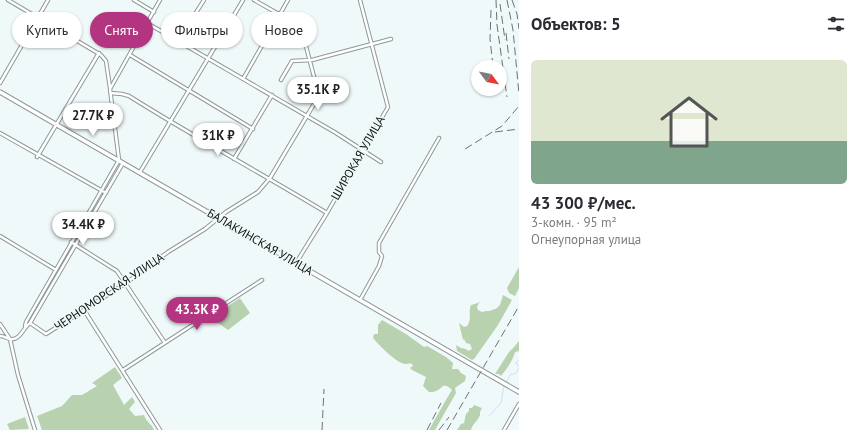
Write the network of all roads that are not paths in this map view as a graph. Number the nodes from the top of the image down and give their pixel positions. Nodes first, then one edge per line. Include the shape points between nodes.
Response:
1 (8, 0) edge
2 (48, 0) edge
3 (134, 0) edge
4 (160, 0) edge
5 (204, 0) edge
6 (243, 0) edge
7 (254, 0) edge
8 (288, 0) edge
9 (360, 0) edge
10 (29, 12) edge
11 (41, 12) edge
12 (154, 12) joint
13 (196, 12) edge
14 (275, 12) edge
15 (282, 12) edge
16 (391, 39) dead end
17 (82, 43) edge
18 (371, 44) junction
19 (20, 48) edge
20 (134, 48) edge
21 (190, 48) edge
22 (261, 48) edge
23 (306, 48) edge
24 (99, 53) junction
25 (130, 55) junction
26 (208, 59) junction
27 (309, 61) junction
28 (243, 79) junction
29 (281, 80) dead end
30 (0, 82) edge
31 (110, 89) junction
32 (189, 91) junction
33 (0, 92) edge
34 (111, 93) junction
35 (272, 95) junction
36 (307, 116) junction
37 (170, 122) junction
38 (56, 124) junction
39 (253, 128) junction
40 (0, 133) edge
41 (439, 138) dead end
42 (362, 150) junction
43 (38, 156) junction
44 (234, 159) junction
45 (119, 160) junction
46 (381, 162) dead end
47 (124, 163) junction
48 (140, 172) junction
49 (270, 178) junction
50 (102, 190) junction
51 (106, 193) junction
52 (327, 213) junction
53 (219, 218) junction
54 (0, 236) edge
55 (71, 242) junction
56 (75, 245) junction
57 (296, 264) junction
58 (55, 269) junction
59 (60, 272) junction
60 (262, 280) dead end
61 (126, 282) junction
62 (360, 300) junction
63 (84, 310) junction
64 (30, 323) junction
65 (0, 324) edge
66 (26, 326) junction
67 (0, 336) edge
68 (10, 339) junction
69 (165, 343) junction
70 (123, 370) junction
71 (519, 392) edge
72 (519, 404) edge
73 (35, 429) edge
74 (31, 430) edge
75 (160, 430) edge
76 (504, 430) edge

1 - 10 street
2 - 11 street
3 - 12 street
4 - 12 street
5 - 13 street
6 - 26 street
7 - 14 street, ЧЕРНОМОРСКАЯ УЛИЦА
8 - 15 street
9 - 18 street, ШИРОКАЯ УЛИЦА
16 - 18 street
17 - 24 street
18 - 27 street
18 - 42 street, ШИРОКАЯ УЛИЦА via 388,107
19 - 30 street
20 - 25 street
21 - 26 street
22 - 28 street
23 - 27 street, ЧЕРНОМОРСКАЯ УЛИЦА
24 - 31 street via 106,61
24 - 38 street
25 - 31 street
25 - 32 street
26 - 28 street
26 - 32 street
27 - 29 street via 292,61
27 - 36 street, ЧЕРНОМОРСКАЯ УЛИЦА via 318,92 317,99
28 - 35 street
31 - 34 street
32 - 37 street
32 - 39 street
33 - 38 main road, БАЛАКИНСКАЯ УЛИЦА
34 - 37 street via 129,96
34 - 45 street
35 - 36 street
35 - 39 street
36 - 42 street
36 - 49 street, ЧЕРНОМОРСКАЯ УЛИЦА
37 - 44 street
37 - 48 street
38 - 43 street
38 - 45 main road, БАЛАКИНСКАЯ УЛИЦА
39 - 44 street
40 - 43 street
41 - 62 street via 379,243 382,256 379,266
42 - 46 street
42 - 52 street, ШИРОКАЯ УЛИЦА
43 - 50 street
44 - 49 street
45 - 47 main road, БАЛАКИНСКАЯ УЛИЦА
45 - 50 street
47 - 48 main road, БАЛАКИНСКАЯ УЛИЦА
47 - 51 street
48 - 53 main road, БАЛАКИНСКАЯ УЛИЦА
49 - 52 street
49 - 53 street, ЧЕРНОМОРСКАЯ УЛИЦА via 258,192
50 - 51 street
50 - 55 street
51 - 56 street
52 - 57 street, ШИРОКАЯ УЛИЦА
53 - 57 main road, БАЛАКИНСКАЯ УЛИЦА
53 - 61 street, ЧЕРНОМОРСКАЯ УЛИЦА
54 - 58 street
55 - 56 street
55 - 58 street
56 - 59 street
56 - 61 street via 117,271
57 - 62 main road, БАЛАКИНСКАЯ УЛИЦА
58 - 59 street
58 - 66 street
59 - 64 street
60 - 69 street
61 - 63 street, ЧЕРНОМОРСКАЯ УЛИЦА
61 - 69 street
62 - 71 main road, БАЛАКИНСКАЯ УЛИЦА
63 - 64 street, ЧЕРНОМОРСКАЯ УЛИЦА via 46,334
63 - 70 street
64 - 66 street
65 - 68 street
66 - 68 street via 20,336
67 - 68 street
68 - 73 street
69 - 70 street
70 - 75 street
72 - 76 street
73 - 74 street

